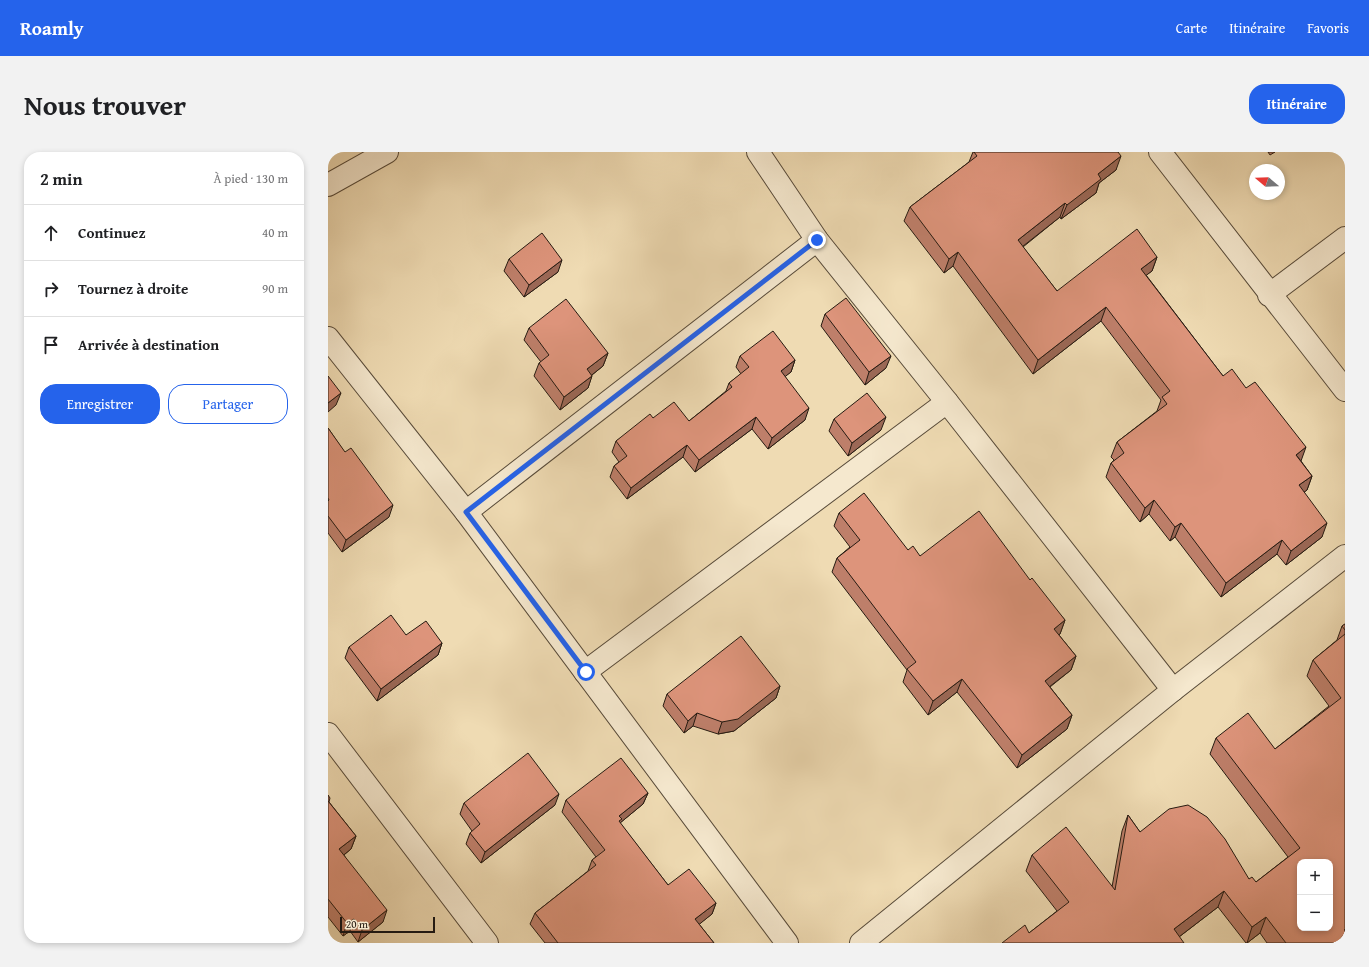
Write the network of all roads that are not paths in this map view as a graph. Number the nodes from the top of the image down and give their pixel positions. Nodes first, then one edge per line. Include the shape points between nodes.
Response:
1 (387, 152) edge
2 (758, 152) edge
3 (1160, 152) edge
4 (328, 185) edge
5 (1345, 238) edge
6 (817, 240) junction
7 (1269, 295) junction
8 (328, 338) edge
9 (1345, 390) edge
10 (947, 402) junction
11 (466, 512) junction
12 (1345, 556) edge
13 (586, 672) junction
14 (1174, 690) junction
15 (328, 734) edge
16 (487, 943) edge
17 (787, 943) edge
18 (862, 943) edge

1 - 4 street
2 - 6 street
3 - 7 street
5 - 7 street
6 - 10 street
6 - 11 street
7 - 9 street
8 - 11 street
10 - 13 street
10 - 14 street
11 - 13 street
12 - 14 street
13 - 17 street
14 - 18 street
15 - 16 street

